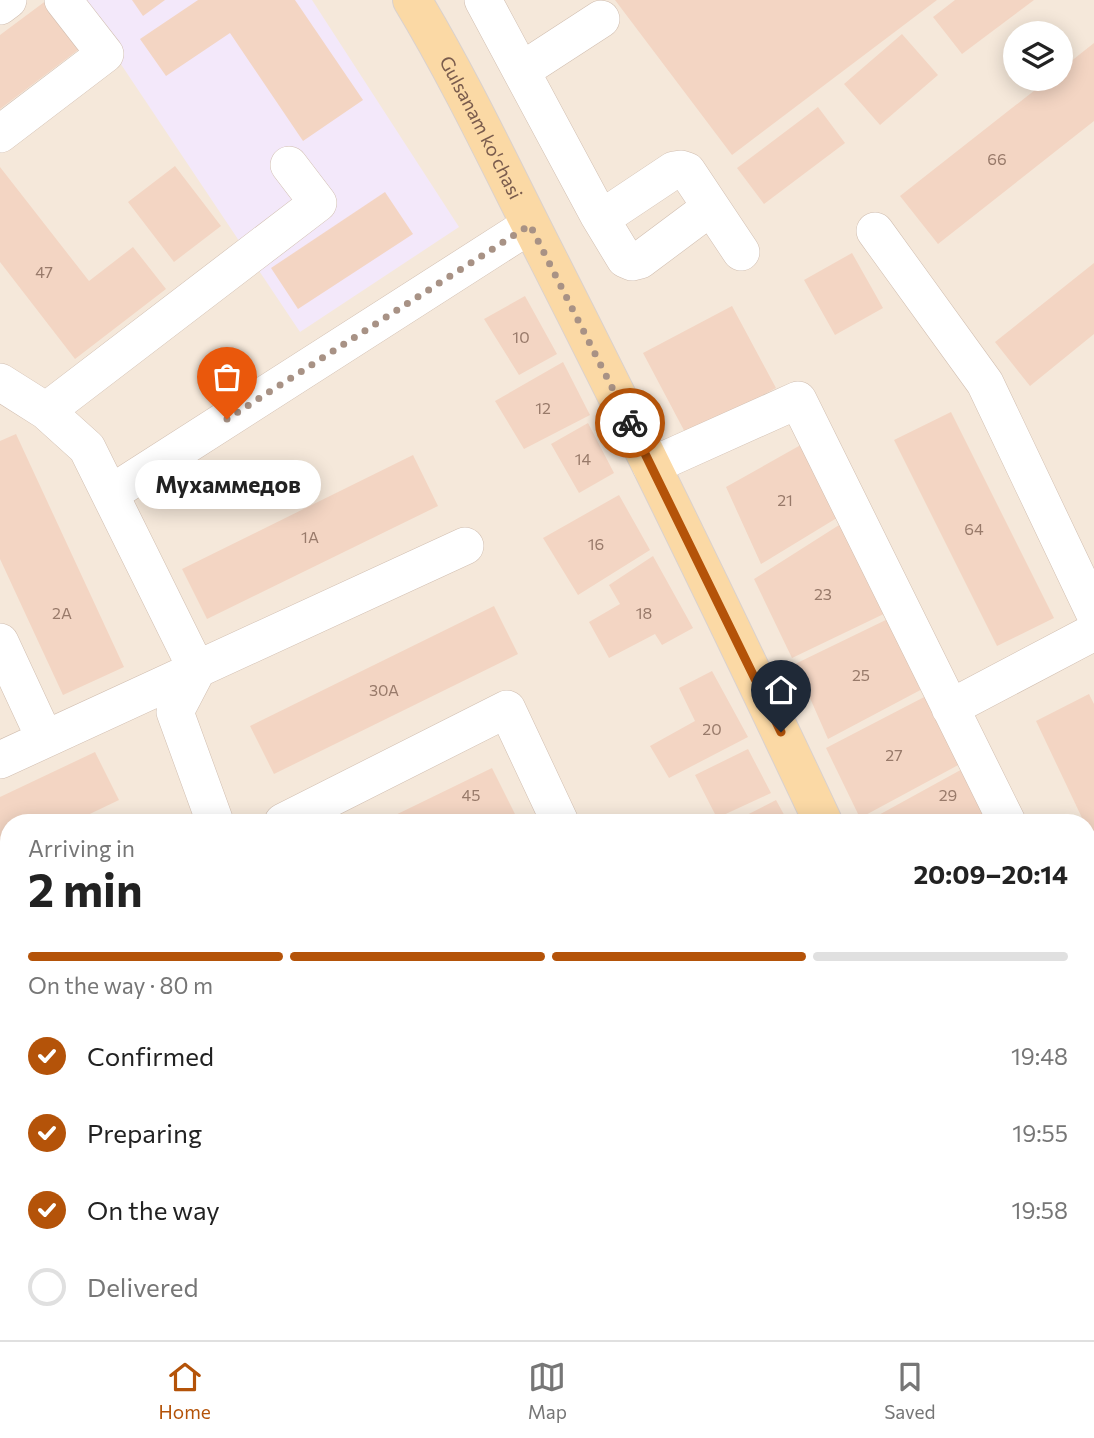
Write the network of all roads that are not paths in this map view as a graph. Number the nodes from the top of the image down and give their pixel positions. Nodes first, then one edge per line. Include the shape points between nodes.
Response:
1 (8, 0) edge
2 (63, 0) edge
3 (412, 0) edge
4 (483, 0) edge
5 (0, 6) edge
6 (601, 19) dead end
7 (521, 71) junction
8 (0, 134) edge
9 (289, 165) dead end
10 (711, 207) junction
11 (599, 216) junction
12 (530, 225) junction
13 (875, 231) dead end
14 (741, 252) dead end
15 (0, 382) edge
16 (46, 411) junction
17 (651, 466) junction
18 (110, 494) junction
19 (465, 546) dead end
20 (1094, 612) edge
21 (1094, 632) edge
22 (0, 642) edge
23 (197, 670) junction
24 (950, 708) junction
25 (45, 739) junction
26 (0, 760) edge
27 (212, 814) edge
28 (299, 814) edge
29 (556, 814) edge
30 (819, 814) edge
31 (1003, 814) edge

1 - 5 lane
2 - 8 lane via 105,54
3 - 12 main road, Gulsanam ko'chasi
4 - 7 lane
6 - 7 lane
7 - 11 lane
9 - 16 lane via 318,203
10 - 11 lane via 681,169
10 - 11 lane via 632,262 625,259
10 - 14 lane
12 - 17 main road, Gulsanam ko'chasi
12 - 18 lane
13 - 20 lane via 985,383
15 - 16 lane
16 - 18 lane via 87,448
17 - 24 lane via 798,400
17 - 30 main road, Gulsanam ko'chasi
18 - 23 lane
19 - 23 lane
21 - 24 lane
22 - 25 lane
23 - 25 lane
23 - 27 lane via 175,712
24 - 31 lane
25 - 26 lane
28 - 29 lane via 507,709

